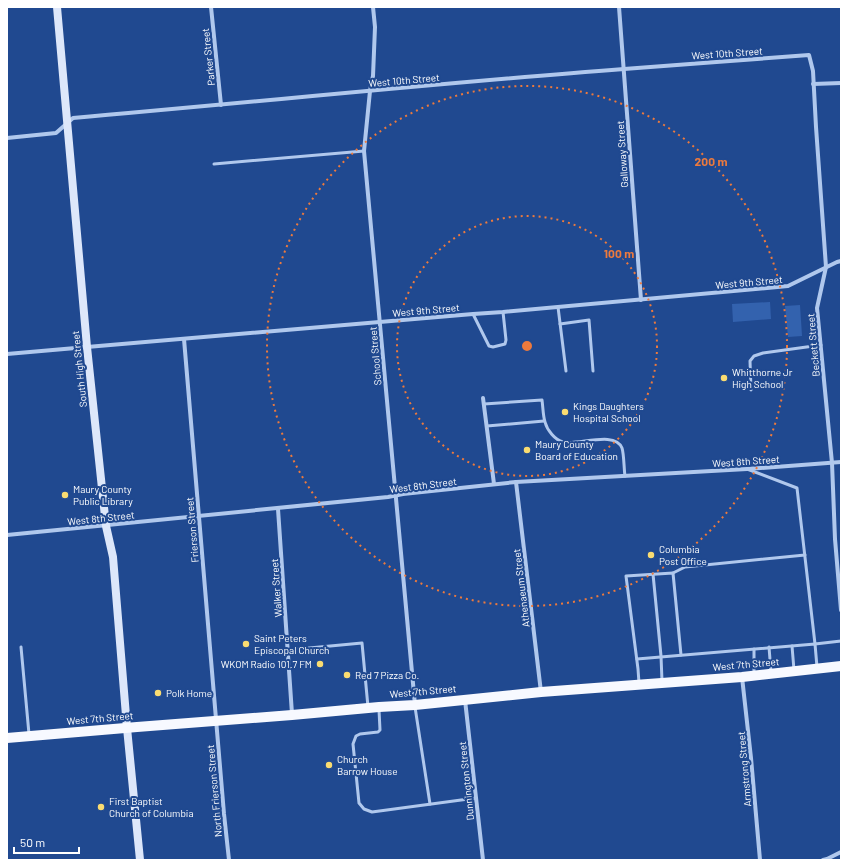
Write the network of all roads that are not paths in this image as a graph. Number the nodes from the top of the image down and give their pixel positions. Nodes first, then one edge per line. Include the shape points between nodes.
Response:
1 (57, 7) edge
2 (211, 7) edge
3 (374, 7) edge
4 (619, 7) edge
5 (809, 55) joint
6 (623, 69) junction
7 (841, 83) edge
8 (813, 84) junction
9 (370, 91) junction
10 (221, 105) junction
11 (67, 123) junction
12 (7, 138) edge
13 (364, 151) junction
14 (214, 164) dead end
15 (841, 261) edge
16 (826, 267) junction
17 (641, 300) junction
18 (558, 307) junction
19 (502, 312) junction
20 (473, 314) junction
21 (380, 322) junction
22 (560, 324) junction
23 (184, 339) junction
24 (821, 345) junction
25 (87, 348) junction
26 (7, 354) edge
27 (594, 370) dead end
28 (566, 371) dead end
29 (751, 390) dead end
30 (483, 398) dead end
31 (484, 404) junction
32 (544, 421) junction
33 (487, 426) junction
34 (841, 462) edge
35 (832, 463) junction
36 (747, 469) junction
37 (625, 476) junction
38 (516, 482) junction
39 (494, 484) junction
40 (396, 496) junction
41 (278, 509) junction
42 (198, 516) junction
43 (106, 526) junction
44 (841, 534) edge
45 (7, 535) edge
46 (835, 539) junction
47 (805, 555) junction
48 (673, 573) junction
49 (653, 574) junction
50 (841, 610) edge
51 (841, 641) edge
52 (815, 644) junction
53 (792, 646) junction
54 (21, 647) dead end
55 (769, 647) junction
56 (754, 649) junction
57 (288, 650) junction
58 (681, 655) junction
59 (661, 656) junction
60 (637, 659) junction
61 (841, 666) edge
62 (817, 668) junction
63 (794, 671) junction
64 (771, 674) junction
65 (754, 676) junction
66 (742, 677) junction
67 (662, 683) junction
68 (639, 684) junction
69 (541, 692) junction
70 (465, 700) junction
71 (415, 705) junction
72 (374, 707) junction
73 (292, 715) junction
74 (216, 720) junction
75 (127, 728) junction
76 (29, 736) junction
77 (7, 738) edge
78 (476, 798) junction
79 (430, 804) junction
80 (841, 852) edge
81 (140, 860) edge
82 (229, 860) edge
83 (483, 860) edge
84 (760, 860) edge
85 (823, 860) edge

1 - 11 street, South High Street
2 - 10 street, Parker Street
3 - 9 street, School Street
4 - 6 street, Galloway Street
5 - 6 street, West 10th Street
5 - 8 street, Beckett Street
6 - 9 street, West 10th Street
6 - 17 street, Galloway Street
7 - 8 street
8 - 16 street, Beckett Street
9 - 10 street, West 10th Street
9 - 13 street, School Street
10 - 11 street, West 10th Street via 73,118
11 - 12 street, West 10th Street via 56,133
11 - 25 street, South High Street
13 - 14 lane
13 - 21 street, School Street
15 - 16 street, West 9th Street
16 - 17 street, West 9th Street via 788,286
16 - 24 street, Beckett Street via 817,308
17 - 18 street, West 9th Street
18 - 19 street, West 9th Street
18 - 22 lane
19 - 20 street, West 9th Street
19 - 20 lane via 505,344 493,347 489,346
20 - 21 street, West 9th Street
21 - 23 street, West 9th Street
21 - 40 street, School Street
22 - 27 lane via 589,320
22 - 28 lane
23 - 25 street, West 9th Street
23 - 42 street, Frierson Street
24 - 29 lane via 754,356 750,361
24 - 35 street, Beckett Street
25 - 26 street, West 9th Street
25 - 43 street, South High Street
30 - 31 street
31 - 32 lane via 542,400
31 - 33 street
32 - 33 lane
32 - 37 lane via 550,432 564,443 609,439 617,442 622,448
33 - 39 street
34 - 35 street, West 8th Street
35 - 36 street, West 8th Street
35 - 46 street, Beckett Street
36 - 37 street, West 8th Street
36 - 47 lane via 797,488
37 - 38 street, West 8th Street
38 - 39 street, West 8th Street
38 - 69 street, Athenaeum Street
39 - 40 street, West 8th Street
40 - 41 street, West 8th Street
40 - 71 street, School Street
41 - 42 street, West 8th Street
41 - 57 street, Walker Street
42 - 43 street, West 8th Street
42 - 74 street, Frierson Street
43 - 45 street, West 8th Street
43 - 75 street, South High Street via 113,557
44 - 46 street
46 - 50 street, Beckett Street
47 - 48 lane via 685,567
47 - 52 lane
48 - 49 lane
48 - 58 lane
49 - 59 lane
49 - 60 lane via 626,576
51 - 52 lane
52 - 53 lane
52 - 62 lane
53 - 55 lane
53 - 63 lane
54 - 76 lane
55 - 56 lane
55 - 64 lane
56 - 58 lane
56 - 65 lane
57 - 72 lane via 362,643
57 - 73 street, Walker Street
58 - 59 lane
59 - 60 lane
59 - 67 lane
60 - 68 lane
61 - 62 main road, West 7th Street
62 - 63 main road, West 7th Street
63 - 64 main road, West 7th Street
64 - 65 main road, West 7th Street
65 - 66 main road, West 7th Street
66 - 67 main road, West 7th Street
66 - 84 street, Armstrong Street
67 - 68 main road, West 7th Street
68 - 69 main road, West 7th Street
69 - 70 main road, West 7th Street
70 - 71 main road, West 7th Street
70 - 78 street, Dunnington Street
71 - 72 main road, West 7th Street
71 - 79 lane
72 - 73 main road, West 7th Street
72 - 79 lane via 380,730 356,736 353,744 359,803 364,809 372,812
73 - 74 main road, West 7th Street
74 - 75 main road, West 7th Street
74 - 82 street, North Frierson Street
75 - 76 main road, West 7th Street
75 - 81 street, South High Street
76 - 77 main road, West 7th Street
78 - 79 lane
78 - 83 street, Dunnington Street
80 - 85 street

